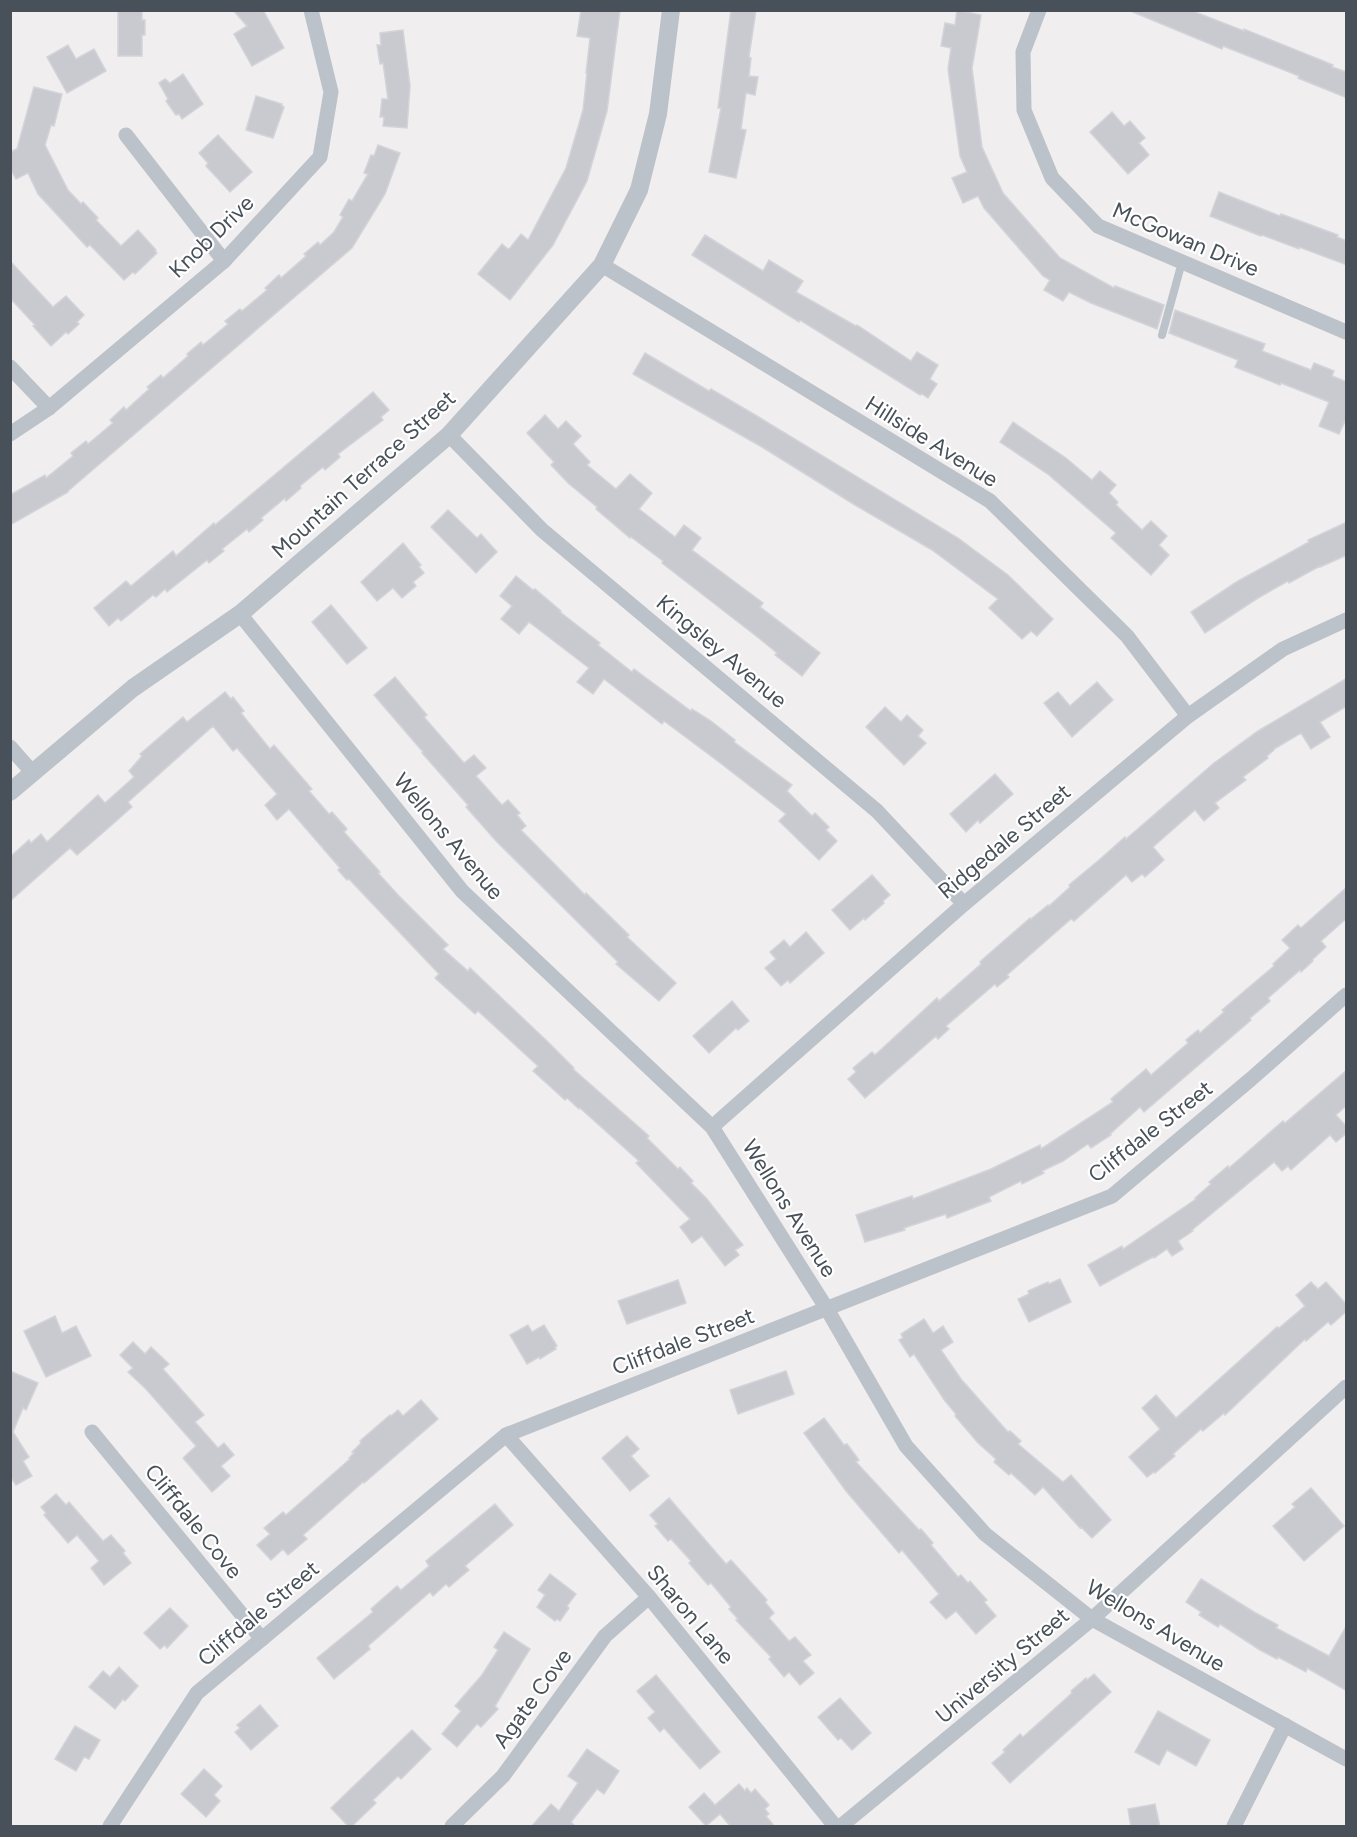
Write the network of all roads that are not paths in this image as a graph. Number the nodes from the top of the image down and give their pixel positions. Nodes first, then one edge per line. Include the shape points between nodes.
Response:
1 (311, 10) edge
2 (671, 10) edge
3 (1040, 10) edge
4 (126, 135) dead end
5 (224, 261) junction
6 (1182, 262) junction
7 (602, 265) junction
8 (1347, 332) edge
9 (1162, 335) dead end
10 (10, 367) edge
11 (49, 408) junction
12 (10, 434) edge
13 (449, 435) junction
14 (240, 614) junction
15 (1347, 620) edge
16 (1188, 716) junction
17 (10, 747) edge
18 (33, 773) junction
19 (10, 792) edge
20 (964, 904) junction
21 (1347, 995) edge
22 (712, 1127) junction
23 (827, 1309) junction
24 (1347, 1387) edge
25 (92, 1432) dead end
26 (506, 1435) junction
27 (649, 1597) junction
28 (1092, 1619) junction
29 (262, 1639) junction
30 (1285, 1725) junction
31 (1347, 1759) edge
32 (110, 1827) edge
33 (452, 1827) edge
34 (836, 1827) edge
35 (841, 1827) edge
36 (1234, 1827) edge

1 - 5 street, Knob Drive via 331,92 320,157
2 - 7 street, Mountain Terrace Street via 657,114 639,190
3 - 6 street, McGowan Drive via 1023,52 1024,110 1052,178 1098,226
4 - 5 street
5 - 11 street, Knob Drive
6 - 8 street, McGowan Drive
6 - 9 lane
7 - 13 street, Mountain Terrace Street
7 - 16 street, Hillside Avenue via 990,501 1127,636
10 - 11 street
11 - 12 street, Knob Drive
13 - 14 street, Mountain Terrace Street
13 - 20 street, Kingsley Avenue via 542,530 877,811
14 - 18 street, Mountain Terrace Street via 133,688
14 - 22 street, Wellons Avenue via 462,891
15 - 16 street, Ridgedale Street via 1283,650
16 - 20 street, Ridgedale Street
17 - 18 street
18 - 19 street, Mountain Terrace Street
20 - 22 street, Ridgedale Street
21 - 23 street, Cliffdale Street via 1112,1196
22 - 23 street, Wellons Avenue
23 - 26 street, Cliffdale Street
23 - 28 street, Wellons Avenue via 906,1446 985,1534
24 - 28 street, University Street
25 - 29 street, Cliffdale Cove
26 - 27 street, Sharon Lane
26 - 29 street, Cliffdale Street
27 - 33 street, Agate Cove via 605,1636 503,1776
27 - 34 street, Sharon Lane
28 - 30 street, Wellons Avenue
28 - 35 street, University Street
29 - 32 street, Cliffdale Street via 197,1693
30 - 31 street, Wellons Avenue
30 - 36 street

